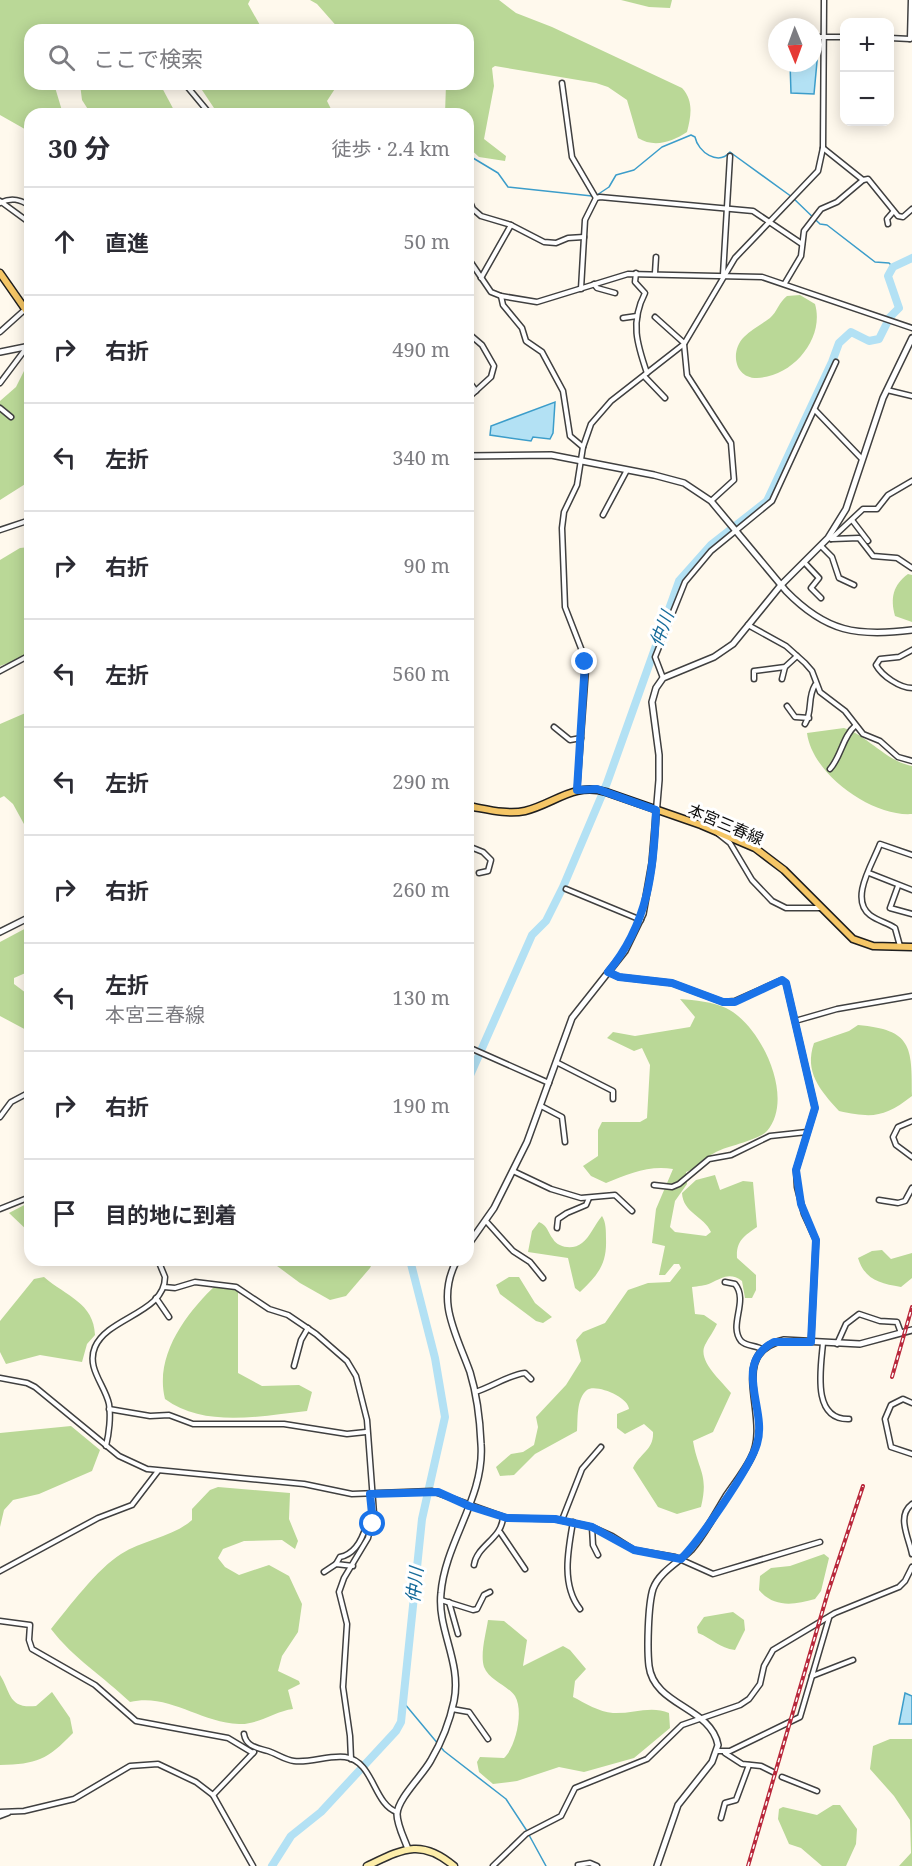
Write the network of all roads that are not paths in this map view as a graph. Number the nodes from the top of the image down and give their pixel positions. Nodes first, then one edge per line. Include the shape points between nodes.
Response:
1 (824, 0) edge
2 (911, 0) edge
3 (824, 37) junction
4 (840, 37) edge
5 (894, 38) edge
6 (911, 39) edge
7 (562, 83) dead end
8 (190, 90) edge
9 (205, 108) edge
10 (823, 148) junction
11 (730, 156) dead end
12 (863, 180) junction
13 (596, 198) junction
14 (1, 202) edge
15 (24, 203) edge
16 (725, 208) junction
17 (912, 209) edge
18 (474, 210) edge
19 (893, 212) junction
20 (24, 219) edge
21 (769, 222) junction
22 (888, 224) dead end
23 (511, 225) junction
24 (584, 237) junction
25 (802, 244) junction
26 (656, 257) dead end
27 (474, 267) edge
28 (0, 273) edge
29 (636, 273) junction
30 (655, 273) junction
31 (723, 276) junction
32 (481, 278) junction
33 (785, 283) junction
34 (594, 284) junction
35 (581, 289) junction
36 (615, 293) dead end
37 (501, 296) junction
38 (24, 302) edge
39 (24, 311) edge
40 (637, 316) junction
41 (655, 317) dead end
42 (622, 318) dead end
43 (912, 328) edge
44 (0, 332) edge
45 (474, 338) edge
46 (912, 338) edge
47 (684, 344) junction
48 (24, 347) edge
49 (0, 352) edge
50 (24, 352) edge
51 (836, 362) dead end
52 (646, 375) junction
53 (0, 383) edge
54 (474, 388) edge
55 (886, 390) junction
56 (476, 391) joint
57 (912, 396) edge
58 (665, 398) dead end
59 (0, 408) edge
60 (815, 410) junction
61 (11, 417) dead end
62 (583, 447) junction
63 (474, 456) edge
64 (862, 459) junction
65 (582, 461) junction
66 (627, 470) junction
67 (912, 481) edge
68 (711, 501) junction
69 (603, 515) dead end
70 (852, 520) junction
71 (24, 522) edge
72 (0, 530) edge
73 (736, 531) junction
74 (830, 539) junction
75 (868, 541) dead end
76 (821, 546) junction
77 (804, 561) junction
78 (912, 568) edge
79 (781, 585) junction
80 (854, 585) dead end
81 (821, 598) dead end
82 (748, 625) junction
83 (912, 630) edge
84 (912, 650) edge
85 (796, 656) junction
86 (24, 658) edge
87 (785, 667) junction
88 (0, 671) edge
89 (663, 678) junction
90 (754, 679) dead end
91 (782, 679) dead end
92 (816, 684) junction
93 (912, 688) edge
94 (787, 706) dead end
95 (809, 718) junction
96 (805, 724) dead end
97 (855, 726) junction
98 (554, 727) dead end
99 (581, 738) junction
100 (912, 761) edge
101 (830, 769) dead end
102 (577, 790) junction
103 (474, 807) edge
104 (656, 810) junction
105 (715, 831) junction
106 (474, 848) edge
107 (912, 855) edge
108 (478, 873) dead end
109 (869, 873) junction
110 (898, 886) junction
111 (566, 889) dead end
112 (912, 890) edge
113 (820, 908) junction
114 (912, 914) edge
115 (24, 920) edge
116 (641, 920) junction
117 (0, 932) edge
118 (900, 947) junction
119 (912, 947) edge
120 (608, 972) junction
121 (912, 996) edge
122 (795, 1021) junction
123 (474, 1049) edge
124 (556, 1062) junction
125 (549, 1083) junction
126 (24, 1095) edge
127 (613, 1098) dead end
128 (541, 1106) junction
129 (0, 1117) edge
130 (912, 1121) edge
131 (807, 1132) junction
132 (565, 1142) dead end
133 (912, 1157) edge
134 (513, 1171) junction
135 (654, 1185) dead end
136 (912, 1188) edge
137 (589, 1198) junction
138 (24, 1199) edge
139 (879, 1200) dead end
140 (0, 1209) edge
141 (632, 1211) dead end
142 (486, 1221) junction
143 (557, 1228) dead end
144 (474, 1237) edge
145 (161, 1266) edge
146 (455, 1266) edge
147 (543, 1278) dead end
148 (725, 1282) dead end
149 (164, 1287) junction
150 (156, 1298) junction
151 (169, 1317) dead end
152 (308, 1328) junction
153 (912, 1330) edge
154 (901, 1333) junction
155 (811, 1342) junction
156 (823, 1343) junction
157 (837, 1344) junction
158 (763, 1350) junction
159 (294, 1366) dead end
160 (0, 1378) edge
161 (531, 1379) dead end
162 (475, 1392) junction
163 (912, 1403) edge
164 (109, 1409) junction
165 (849, 1419) dead end
166 (366, 1432) junction
167 (106, 1446) junction
168 (602, 1447) dead end
169 (912, 1454) edge
170 (158, 1471) junction
171 (370, 1494) junction
172 (912, 1504) edge
173 (469, 1506) junction
174 (503, 1517) junction
175 (562, 1520) junction
176 (573, 1522) junction
177 (366, 1526) dead end
178 (592, 1527) junction
179 (500, 1532) junction
180 (820, 1542) dead end
181 (912, 1554) edge
182 (598, 1555) dead end
183 (681, 1559) junction
184 (336, 1564) junction
185 (474, 1565) dead end
186 (352, 1566) junction
187 (912, 1567) edge
188 (525, 1569) dead end
189 (0, 1572) edge
190 (324, 1572) dead end
191 (490, 1593) dead end
192 (441, 1600) junction
193 (449, 1602) junction
194 (580, 1609) dead end
195 (829, 1618) junction
196 (0, 1621) edge
197 (458, 1634) dead end
198 (853, 1660) dead end
199 (812, 1676) junction
200 (452, 1709) junction
201 (700, 1718) junction
202 (244, 1734) dead end
203 (488, 1739) dead end
204 (257, 1749) junction
205 (721, 1752) junction
206 (253, 1753) junction
207 (351, 1759) junction
208 (749, 1765) junction
209 (773, 1772) dead end
210 (782, 1777) dead end
211 (816, 1791) dead end
212 (213, 1795) junction
213 (397, 1812) junction
214 (0, 1814) edge
215 (721, 1818) dead end
216 (408, 1848) junction
217 (578, 1865) edge
218 (253, 1866) edge
219 (367, 1866) edge
220 (454, 1866) edge
221 (493, 1866) edge
222 (597, 1866) edge
223 (657, 1866) edge

1 - 3 street
2 - 6 street
3 - 4 street
3 - 10 street
5 - 6 street
7 - 13 street via 572,157
8 - 9 street
10 - 12 street
10 - 21 street via 815,174
11 - 16 street
12 - 19 street via 868,179
12 - 25 street via 837,202 821,209 804,231
13 - 16 street
13 - 24 street via 585,220
14 - 15 street
14 - 20 street
16 - 21 street via 753,211
16 - 31 street
17 - 19 street via 903,217
18 - 23 street via 481,216
19 - 22 street
21 - 25 street
21 - 31 street via 740,251
23 - 24 street via 544,242
23 - 32 street
24 - 35 street
25 - 33 street via 801,256
26 - 30 street
27 - 32 street
28 - 38 main road
29 - 30 street
29 - 34 street
29 - 40 street via 635,282 645,293 637,306
30 - 31 street
31 - 33 street via 762,277
31 - 47 street
32 - 37 street via 491,292
33 - 43 street
34 - 35 street
34 - 36 street
35 - 37 street via 542,301
37 - 62 street via 526,340 542,352 564,391 570,436
39 - 44 street
40 - 42 street
40 - 52 street via 636,339
41 - 47 street
45 - 56 street via 494,366 491,377
46 - 55 street
47 - 52 street
47 - 68 street via 687,375 730,443 734,480
48 - 49 street
50 - 53 street
51 - 60 street
52 - 58 street
52 - 62 street via 597,415
54 - 56 street
55 - 57 street
55 - 64 street
59 - 61 street
60 - 64 street
60 - 73 street via 772,501
62 - 65 street
63 - 65 street via 551,455
64 - 74 street via 846,509
65 - 66 street
65 - 99 street via 578,485 564,512 562,528 565,607 586,669
66 - 68 street via 684,483
66 - 69 street
67 - 70 street via 888,495 877,509 863,509
68 - 73 street
70 - 74 street
70 - 75 street
71 - 72 street
73 - 79 street
73 - 89 street via 704,558 679,592 656,657
74 - 76 street
74 - 78 street via 859,538 873,556 897,558
76 - 77 street
76 - 80 street via 832,557 839,578
77 - 79 street
77 - 81 street via 819,578 811,588
79 - 82 street
79 - 83 street via 798,603 842,630 882,634
82 - 85 street
82 - 89 street via 724,651
84 - 93 street via 899,657 884,657 876,665 891,680
85 - 87 street
85 - 92 street via 812,671
86 - 88 street
87 - 90 street via 754,671
87 - 91 street
89 - 104 street via 652,702 660,769
92 - 95 street via 809,694
92 - 97 street
94 - 95 street via 795,717
95 - 96 street
97 - 100 street via 898,757
97 - 101 street
98 - 99 street via 570,740
99 - 102 street
102 - 103 main road, 本宮三春線 via 520,812
102 - 104 main road, 本宮三春線 via 597,789
104 - 105 main road, 本宮三春線
104 - 116 street
105 - 113 main road, 本宮三春線 via 769,857
105 - 113 street via 730,843 752,880 772,901 786,908
106 - 108 street via 491,860 488,871
107 - 109 street via 880,844
109 - 110 street
109 - 118 street via 862,890 863,906 872,917 896,928
110 - 112 street
110 - 114 street via 890,908
111 - 116 street
113 - 118 main road, 本宮三春線 via 853,939
115 - 117 street
116 - 120 street via 625,951
118 - 119 main road, 本宮三春線
120 - 122 street via 619,977 672,983 723,1002 735,1002 784,980
120 - 124 street via 572,1018
121 - 122 street
122 - 131 street via 815,1108
123 - 125 street
124 - 125 street
124 - 127 street via 613,1091
125 - 128 street
126 - 129 street via 11,1102
128 - 132 street via 564,1120
128 - 134 street
130 - 133 street via 898,1127 893,1137 896,1145
131 - 135 street via 770,1136 731,1155 709,1159 680,1184
131 - 155 street via 796,1180 804,1214 816,1240
134 - 137 street via 551,1189
134 - 142 street
136 - 139 street via 905,1201
137 - 141 street via 615,1195
137 - 143 street via 586,1205 558,1219
138 - 140 street
142 - 144 street
142 - 147 street
145 - 149 street
146 - 162 street via 448,1283 448,1314
148 - 158 street via 735,1284 741,1295 737,1329 740,1338 744,1344
149 - 150 street
149 - 152 street via 195,1282 236,1287
150 - 151 street
150 - 164 street via 103,1336 95,1347 94,1371
152 - 159 street
152 - 166 street via 346,1361 356,1376 365,1408
153 - 154 street
154 - 157 street via 870,1342
154 - 157 street via 897,1322 859,1314 846,1324
155 - 156 street
155 - 158 street via 774,1342
156 - 157 street
156 - 165 street via 820,1394 833,1414
158 - 183 street via 752,1370 759,1429 755,1450 695,1544
160 - 167 street via 34,1387
161 - 162 street via 525,1373 516,1374
162 - 173 street via 482,1456
163 - 169 street via 903,1399 891,1405 885,1419 891,1447
164 - 166 street via 169,1415 193,1424 284,1424 347,1434
164 - 167 street
166 - 171 street
167 - 170 street via 130,1463
168 - 175 street via 582,1468
170 - 171 street
170 - 189 street via 132,1504 98,1518
171 - 173 street via 432,1491
171 - 186 street via 373,1524
172 - 181 street via 905,1511 904,1521
173 - 174 street
173 - 192 street via 443,1580
174 - 175 street
174 - 179 street
175 - 176 street
176 - 178 street
176 - 194 street via 567,1552 569,1589
177 - 184 street via 354,1550 340,1557
178 - 182 street
178 - 183 street via 634,1550
179 - 185 street
179 - 188 street
180 - 183 street via 736,1565 718,1574
183 - 201 street via 660,1578 653,1591 649,1666 663,1692
184 - 186 street
184 - 190 street
186 - 207 street via 339,1599 348,1632 343,1687
187 - 195 street via 899,1587
191 - 193 street via 473,1610
192 - 193 street
192 - 200 street via 456,1669
193 - 197 street
195 - 199 street
195 - 201 street via 773,1650 760,1684 749,1699
196 - 206 street via 30,1624 32,1649 95,1685 136,1721 221,1737
198 - 199 street
199 - 205 street via 800,1717
200 - 203 street via 469,1712
200 - 213 street via 431,1761
201 - 205 street via 715,1733
201 - 221 street via 682,1725 647,1759 578,1785 561,1816 526,1834
202 - 204 street via 245,1740
204 - 206 street
204 - 207 street via 295,1761
205 - 208 street
205 - 223 street via 678,1805
206 - 212 street
207 - 213 street via 368,1776 386,1807
208 - 209 street
208 - 215 street via 736,1800 725,1803
210 - 211 street
212 - 214 street via 168,1767 139,1764 121,1770 74,1798
212 - 218 street
213 - 216 street
216 - 219 main road
216 - 220 main road via 432,1850
217 - 222 street

